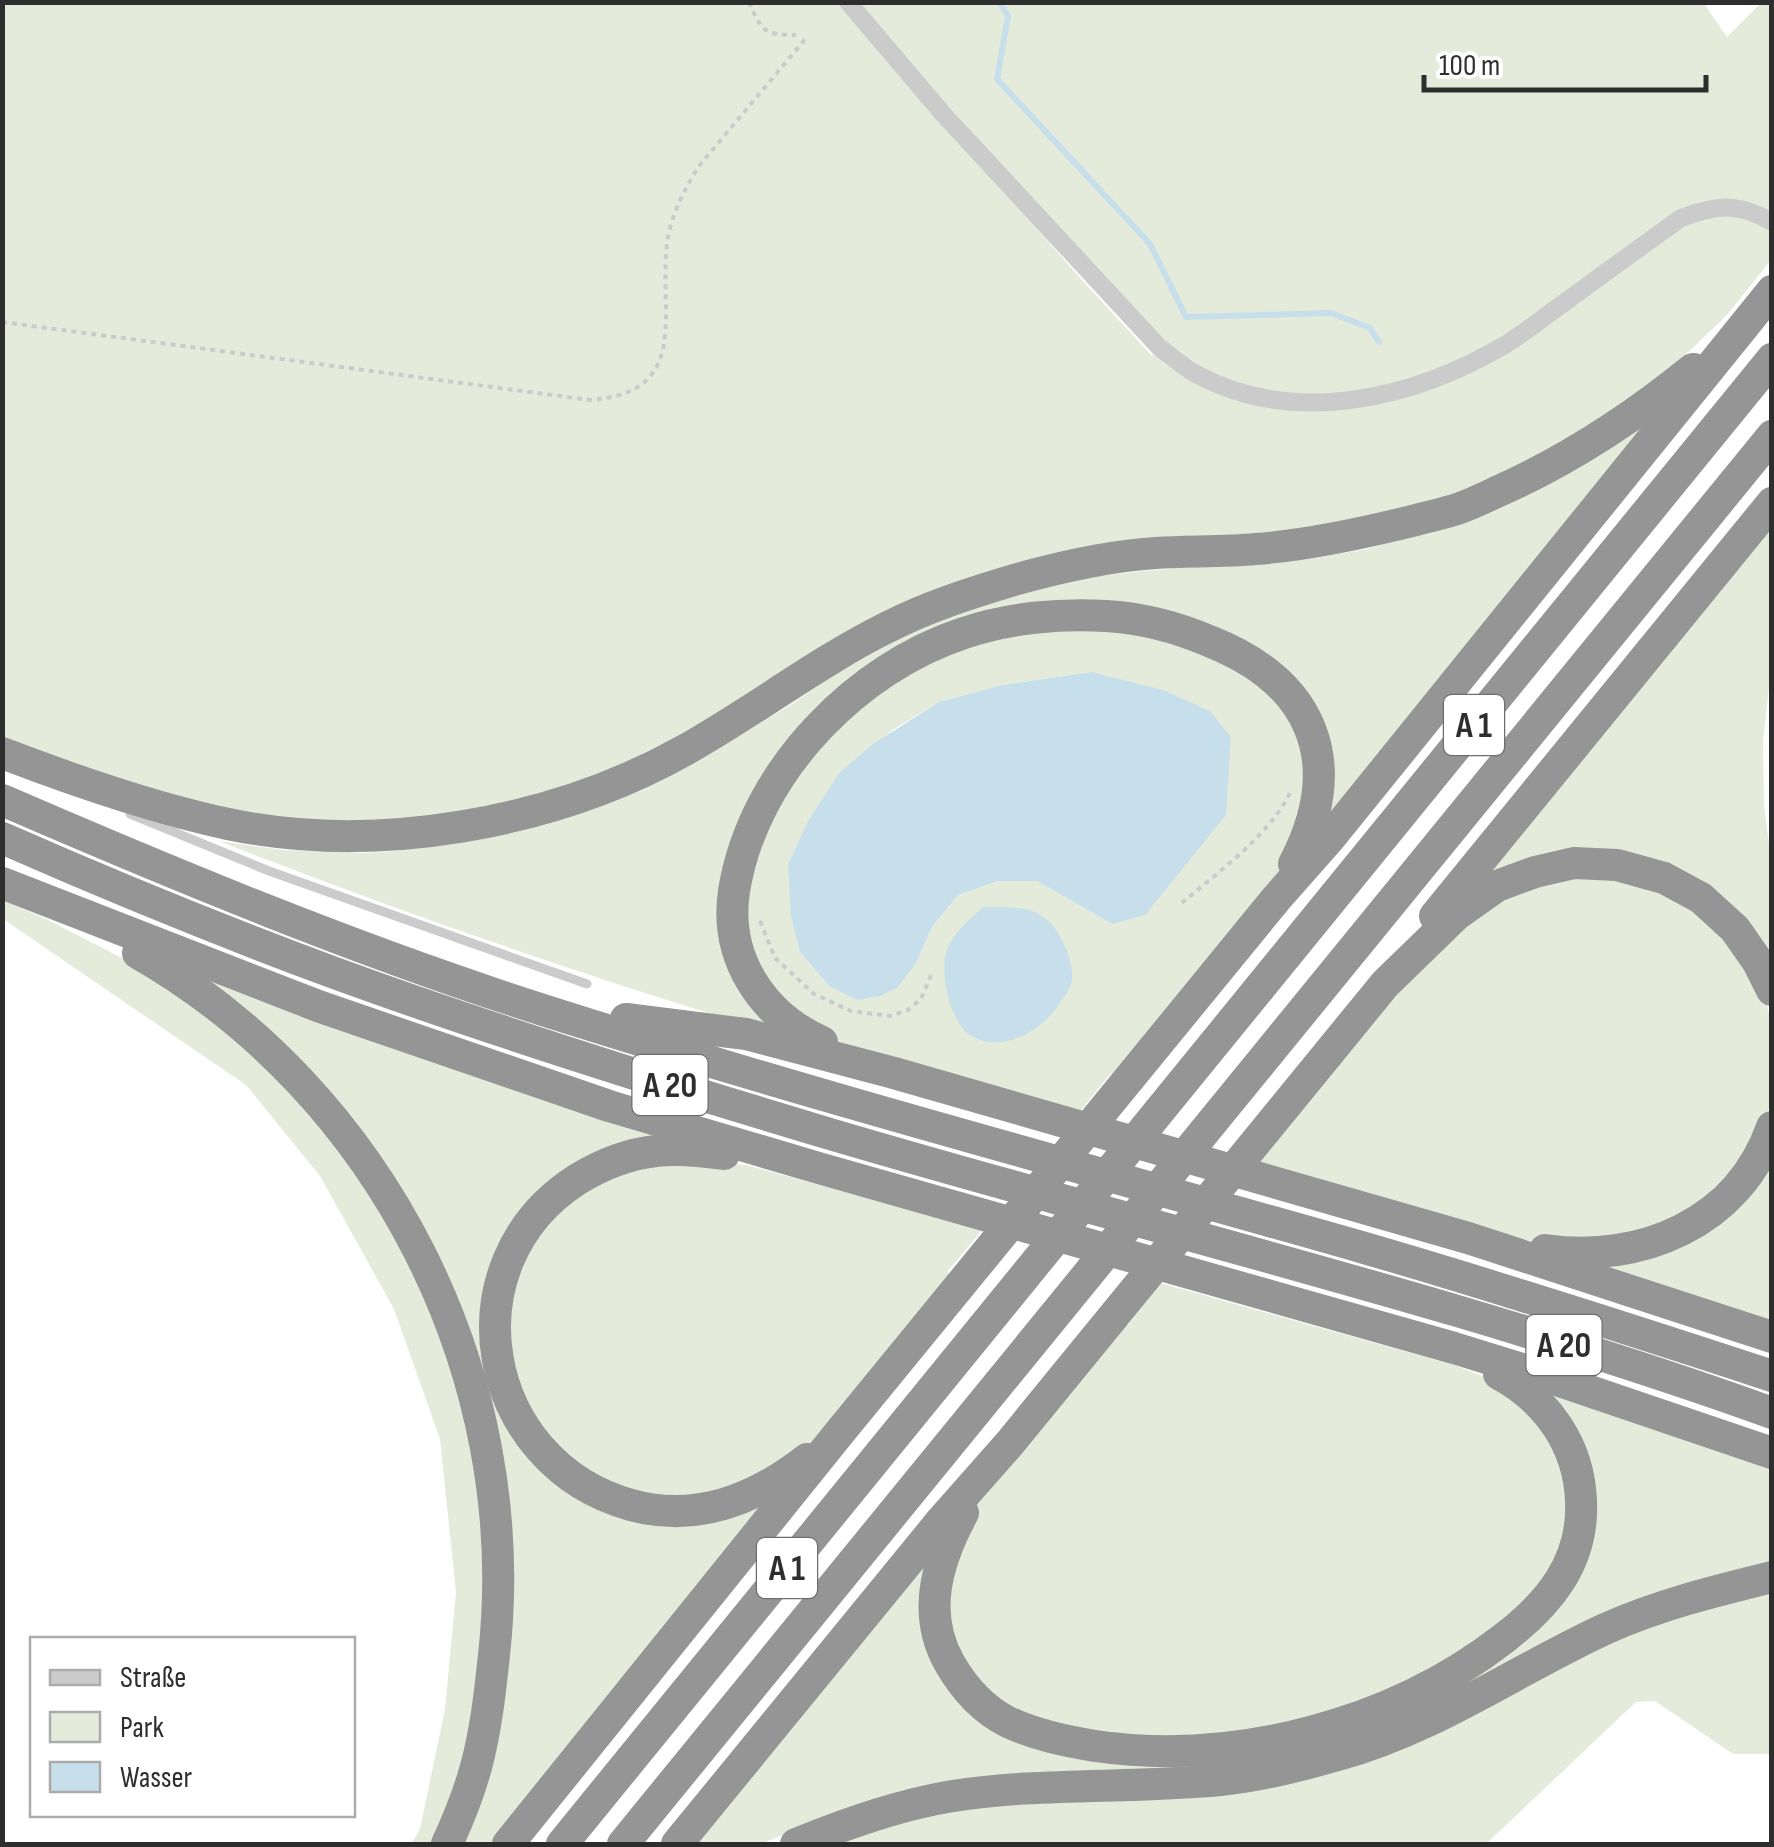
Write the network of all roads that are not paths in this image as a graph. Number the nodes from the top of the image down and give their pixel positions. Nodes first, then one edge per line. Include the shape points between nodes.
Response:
1 (857, 5) edge
2 (1772, 222) edge
3 (1772, 291) edge
4 (1736, 336) junction
5 (1772, 360) edge
6 (1772, 436) edge
7 (1772, 503) edge
8 (14, 758) edge
9 (69, 790) dead end
10 (2, 800) edge
11 (124, 812) dead end
12 (2, 838) edge
13 (2, 883) edge
14 (1276, 899) junction
15 (66, 909) junction
16 (587, 984) dead end
17 (1385, 984) junction
18 (1772, 990) edge
19 (542, 1009) junction
20 (894, 1074) junction
21 (1772, 1127) edge
22 (822, 1169) junction
23 (1468, 1238) junction
24 (1772, 1337) edge
25 (1454, 1348) junction
26 (1772, 1376) edge
27 (1772, 1414) edge
28 (840, 1432) junction
29 (1010, 1443) junction
30 (1772, 1453) edge
31 (1772, 1578) edge
32 (447, 1844) edge
33 (508, 1844) edge
34 (562, 1844) edge
35 (623, 1844) edge
36 (677, 1844) edge
37 (796, 1844) edge

1 - 2 street via 944,115 1159,347 1195,374 1266,400 1310,404 1413,387 1509,342 1682,218 1712,207 1750,210
3 - 4 highway
4 - 8 highway via 1596,438 1460,508 1366,533 1276,546 1084,562 952,598 887,627 681,752 630,777 514,815 405,833 288,832 138,800
4 - 14 highway
5 - 34 highway, A 1
6 - 35 highway, A 1
7 - 17 highway
8 - 9 lane
10 - 19 highway, A 20 via 253,904
11 - 16 lane
12 - 27 highway, A 20 via 330,972 622,1070 1355,1282
13 - 15 highway
14 - 20 highway via 1310,830 1320,780 1307,721 1259,666 1182,630 1107,616 1015,621 916,653 837,708 785,768 751,830 733,902 737,952 767,1003 810,1037
14 - 28 highway
15 - 22 highway via 410,1039
15 - 32 highway via 221,1009 302,1083 367,1162 438,1289 483,1427 500,1609 476,1768
17 - 18 highway via 1456,915 1497,886 1574,863 1617,864 1701,898 1735,929
17 - 29 highway
19 - 20 highway via 746,1034
19 - 26 highway, A 20 via 1422,1265
20 - 23 highway
21 - 23 highway via 1735,1189 1681,1231 1646,1245 1564,1252
22 - 25 highway
22 - 28 highway via 656,1150 594,1169 543,1207 520,1238 504,1274 496,1352 517,1418 544,1454 585,1486 646,1508 710,1509 744,1498
23 - 24 highway
25 - 29 highway via 1514,1382 1562,1431 1580,1484 1582,1514 1565,1576 1517,1628 1430,1685 1379,1709 1285,1737 1125,1750 1038,1734 978,1702 944,1654 935,1590 950,1537
25 - 30 highway
28 - 33 highway
29 - 36 highway
31 - 37 highway via 1673,1603 1609,1628 1426,1722 1342,1754 1223,1780 947,1798

